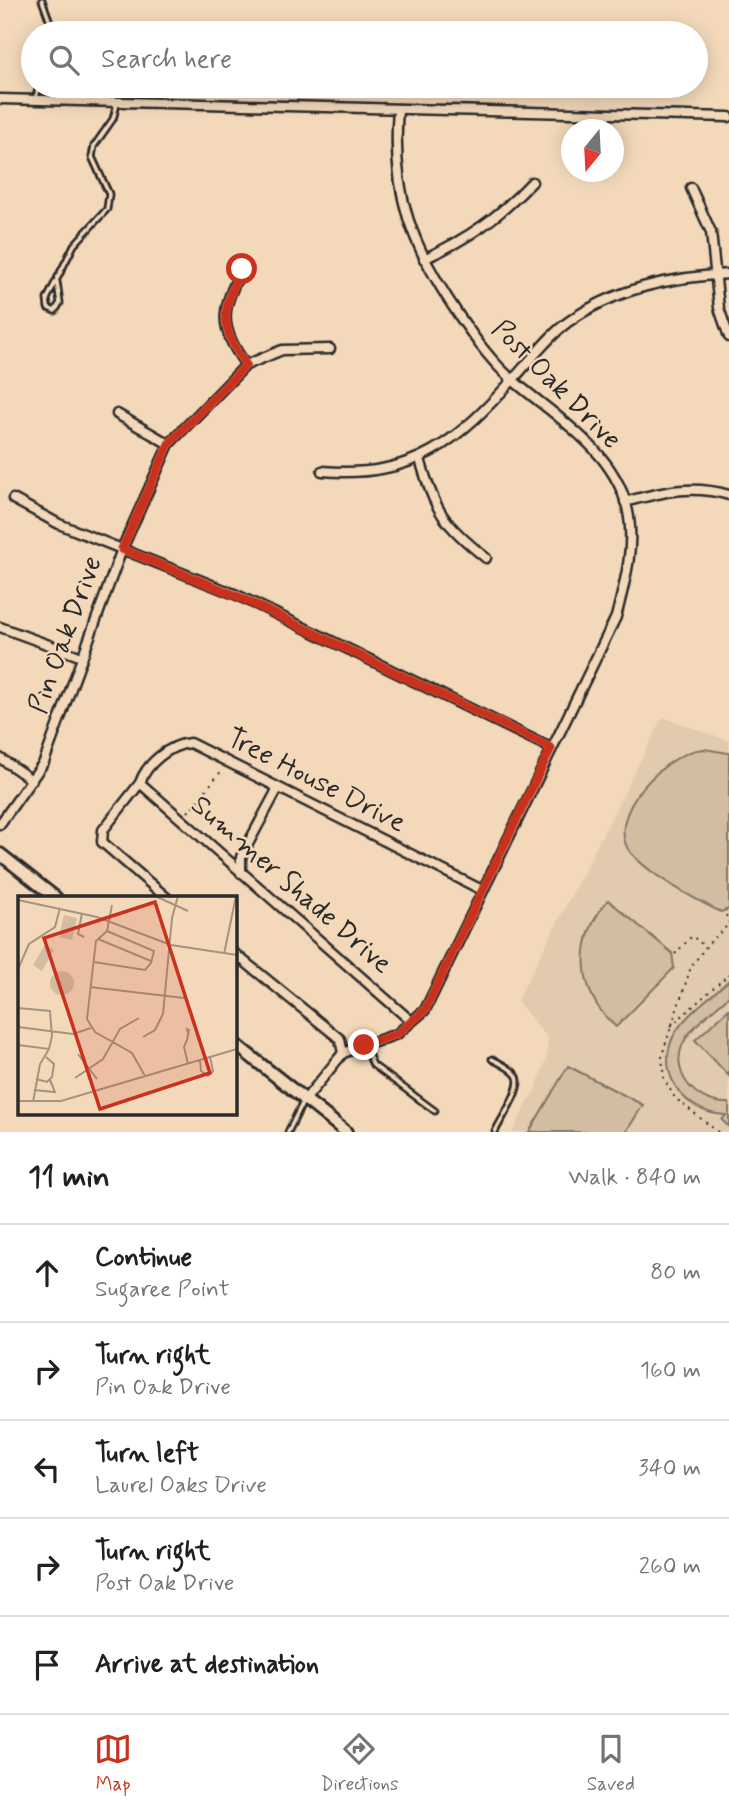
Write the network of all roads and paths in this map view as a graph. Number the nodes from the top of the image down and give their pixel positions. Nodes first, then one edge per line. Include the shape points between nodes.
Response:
1 (41, 0) edge
2 (49, 21) edge
3 (0, 99) edge
4 (35, 100) joint
5 (118, 102) junction
6 (398, 108) junction
7 (729, 117) edge
8 (532, 182) dead end
9 (691, 188) dead end
10 (424, 259) junction
11 (242, 269) dead end
12 (729, 274) edge
13 (716, 275) junction
14 (57, 282) junction
15 (729, 337) edge
16 (330, 349) dead end
17 (246, 365) junction
18 (512, 380) junction
19 (117, 414) dead end
20 (169, 444) junction
21 (420, 459) junction
22 (321, 471) dead end
23 (729, 495) edge
24 (13, 499) dead end
25 (625, 502) junction
26 (122, 549) junction
27 (486, 558) dead end
28 (0, 627) edge
29 (82, 657) junction
30 (551, 748) junction
31 (0, 758) edge
32 (224, 768) dead end
33 (32, 780) junction
34 (140, 783) junction
35 (278, 788) junction
36 (188, 812) dead end
37 (0, 824) edge
38 (0, 854) edge
39 (241, 873) junction
40 (482, 890) junction
41 (54, 896) edge
42 (165, 896) edge
43 (726, 915) dead end
44 (729, 923) edge
45 (705, 947) junction
46 (675, 954) dead end
47 (236, 955) edge
48 (729, 974) edge
49 (411, 1021) junction
50 (670, 1027) junction
51 (236, 1045) edge
52 (364, 1045) junction
53 (343, 1052) junction
54 (492, 1059) dead end
55 (304, 1101) junction
56 (435, 1111) dead end
57 (288, 1132) edge
58 (346, 1132) edge
59 (495, 1132) edge
60 (719, 1132) edge

1 - 2 lane
3 - 4 street
4 - 5 street
5 - 6 street
5 - 14 lane via 92,157 109,194 107,209 74,245
6 - 7 street
6 - 10 street, Post Oak Drive via 396,174 409,227
8 - 10 street via 501,214 461,242
9 - 13 street via 711,232
10 - 18 street, Post Oak Drive via 481,347
11 - 17 street via 228,297 225,327 232,347
12 - 13 street
13 - 15 street via 719,308
13 - 18 street via 653,282 617,295 568,322
14 - 14 lane via 47,299 48,308 55,311 60,303
16 - 17 street, Pin Oak Drive via 282,350
17 - 20 street, Pin Oak Drive
18 - 21 street via 456,438
18 - 25 street, Post Oak Drive via 585,438
19 - 20 street
20 - 26 street, Pin Oak Drive
21 - 22 street via 372,471
21 - 27 street via 432,501 452,531
23 - 25 street via 674,488
24 - 26 street via 59,524
25 - 30 street, Post Oak Drive via 630,564 616,617
26 - 29 street, Pin Oak Drive
26 - 30 street via 237,596
28 - 29 street
29 - 33 street, Pin Oak Drive via 44,762
30 - 40 street, Post Oak Drive
31 - 33 street
32 - 36 path
33 - 37 street, Pin Oak Drive
34 - 35 street, Tree House Drive via 143,774 169,749 190,743
34 - 39 street, Summer Shade Drive
34 - 42 street, Tree House Drive via 103,830 102,842
35 - 39 street via 241,858
35 - 40 street, Tree House Drive
38 - 41 street
39 - 49 street, Summer Shade Drive
40 - 49 street, Post Oak Drive via 425,1010
43 - 44 path
44 - 45 path
45 - 46 path via 692,936
45 - 50 path via 691,967
47 - 53 street via 340,1039
48 - 50 path
49 - 52 street, Post Oak Drive via 397,1034
50 - 60 path via 662,1055 664,1079 680,1104
51 - 55 street
52 - 53 street, Post Oak Drive
52 - 56 lane via 373,1065
53 - 55 street
54 - 59 lane via 516,1074 519,1081
55 - 57 lane
55 - 58 street

